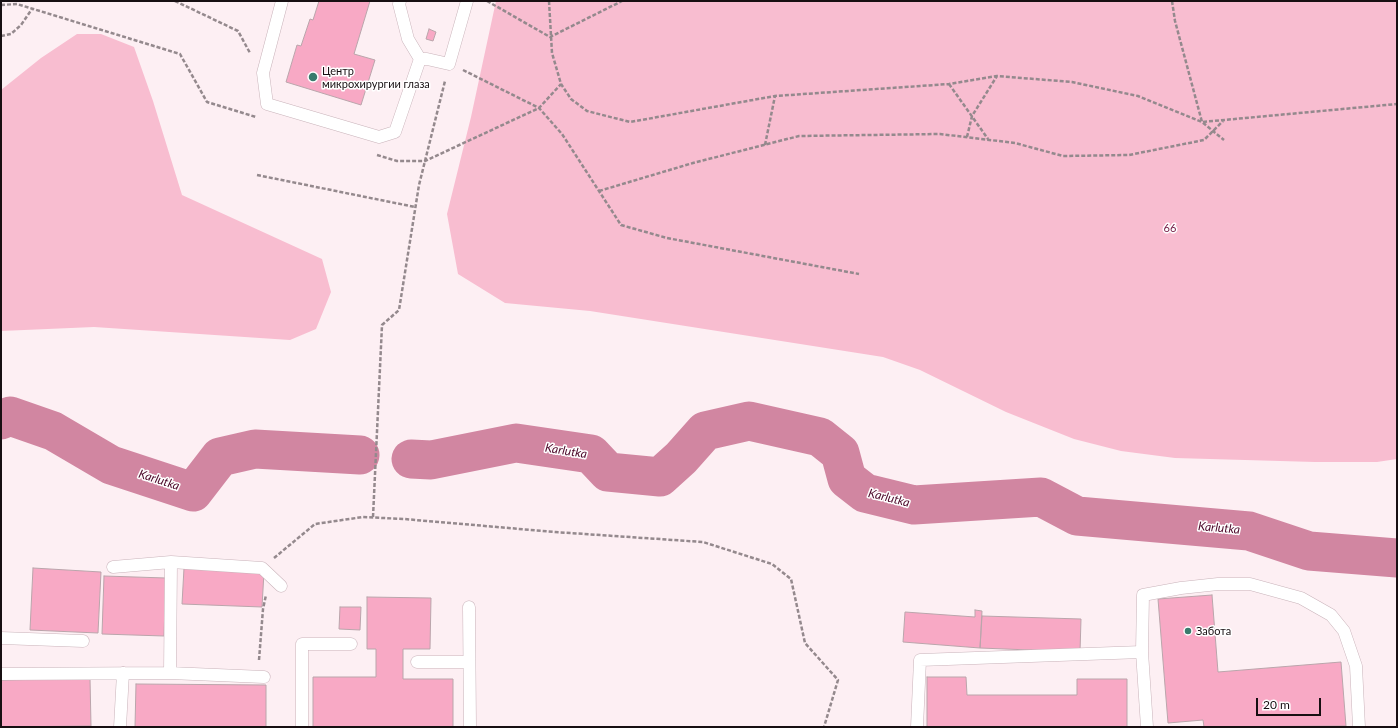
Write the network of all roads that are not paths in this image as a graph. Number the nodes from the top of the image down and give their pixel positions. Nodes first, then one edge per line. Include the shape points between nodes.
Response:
1 (282, 1) edge
2 (400, 1) edge
3 (467, 1) edge
4 (420, 59) junction
5 (171, 562) junction
6 (113, 567) dead end
7 (281, 586) dead end
8 (469, 607) dead end
9 (1, 638) edge
10 (83, 641) dead end
11 (351, 644) dead end
12 (1142, 652) junction
13 (417, 662) dead end
14 (469, 662) junction
15 (123, 673) junction
16 (170, 673) junction
17 (1, 674) edge
18 (260, 676) road end
19 (120, 727) edge
20 (302, 727) edge
21 (470, 727) edge
22 (917, 727) edge
23 (1147, 727) edge
24 (1359, 727) edge

1 - 4 lane via 263,73 267,104 379,138 395,132
2 - 4 lane via 408,39
3 - 4 lane via 449,64
5 - 6 lane
5 - 7 lane via 262,568
5 - 16 lane
8 - 14 lane
9 - 10 lane
11 - 20 lane via 302,644
12 - 22 lane via 920,660
12 - 23 lane
12 - 24 lane via 1143,595 1218,584 1250,584 1301,598 1331,615 1344,631 1356,666
13 - 14 lane
14 - 21 lane
15 - 16 lane
15 - 17 lane
15 - 19 lane
16 - 18 lane

